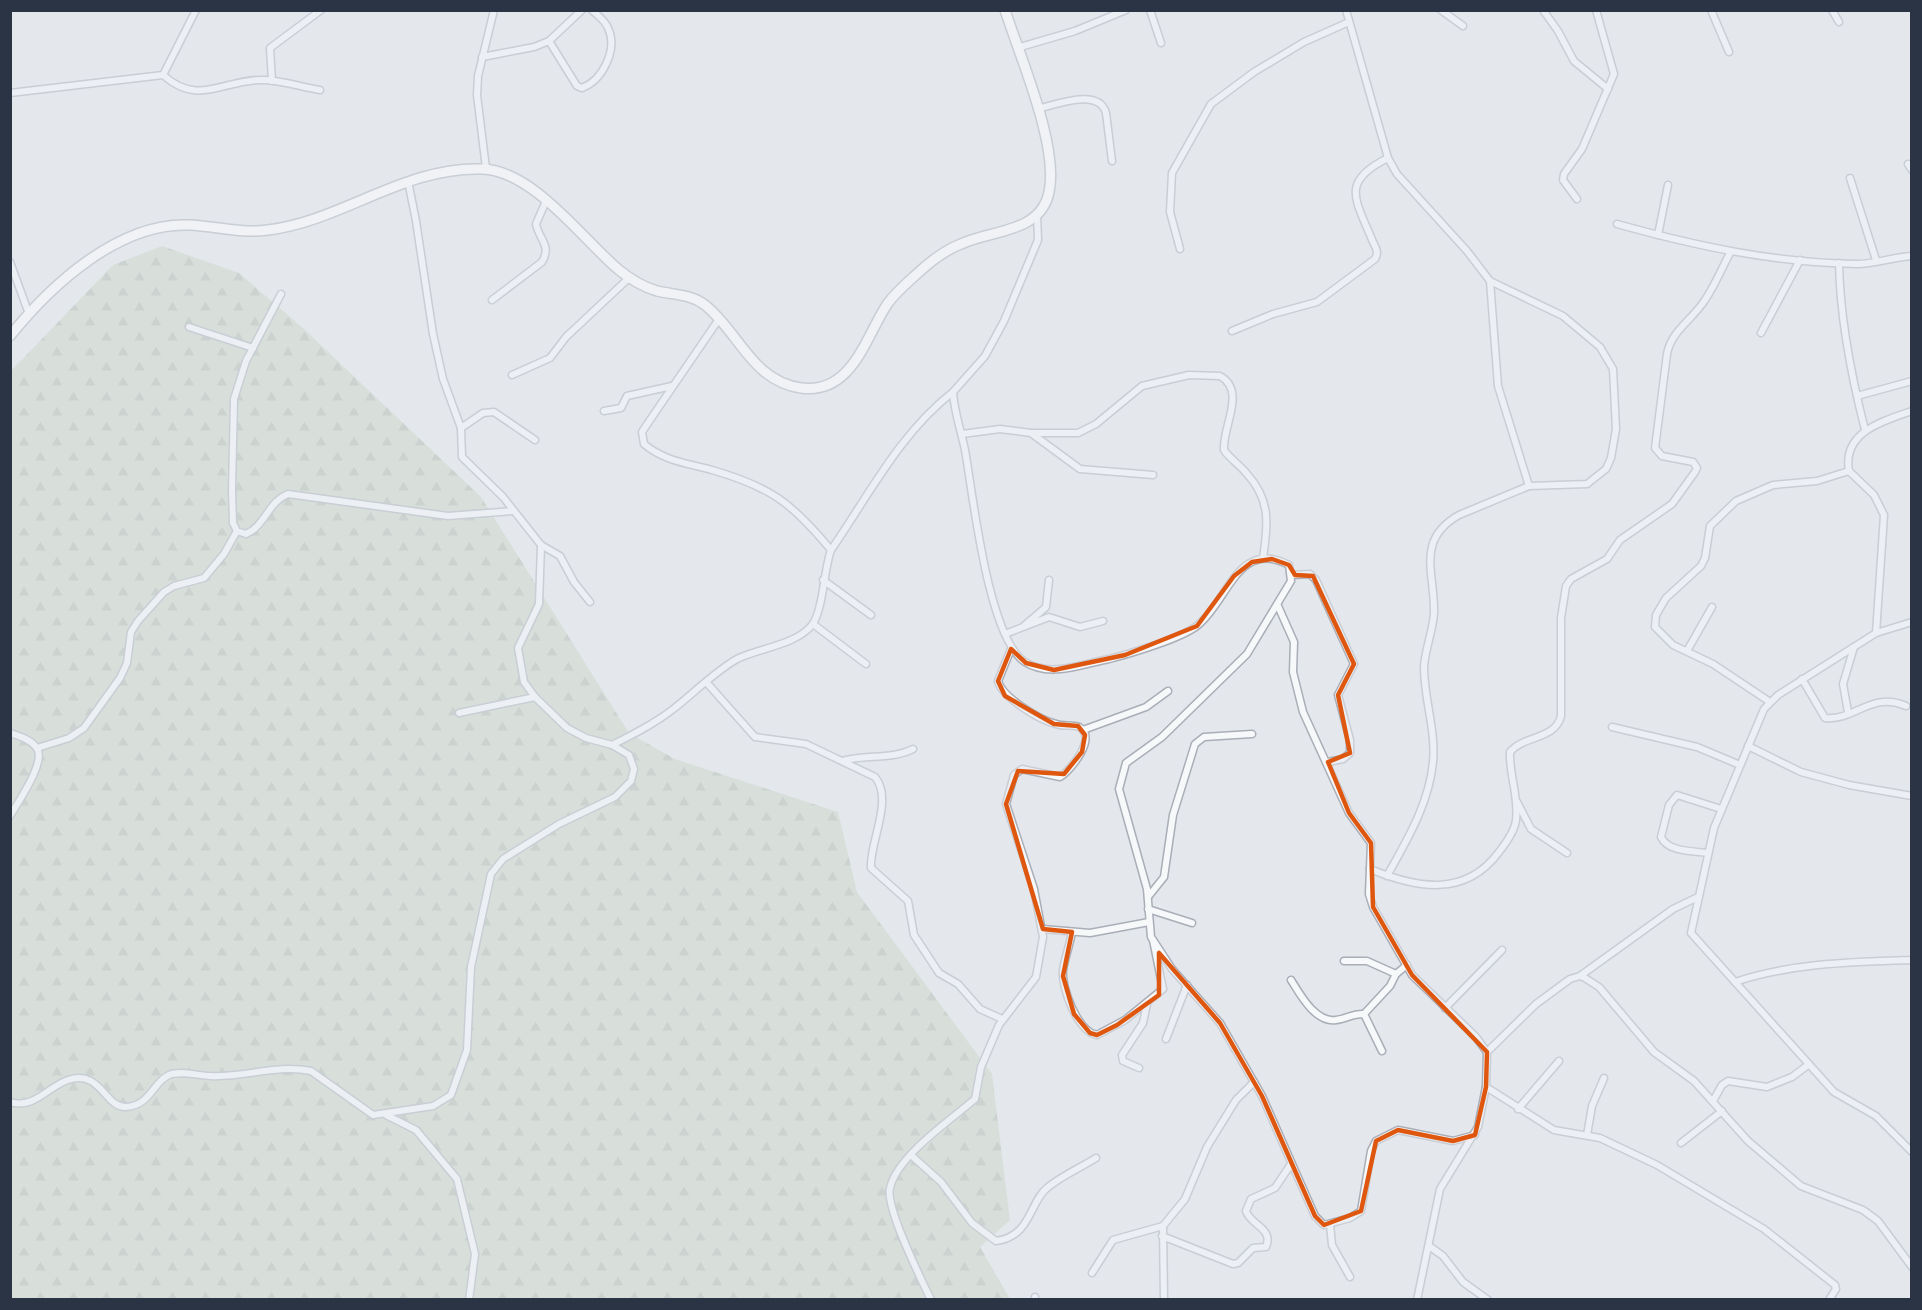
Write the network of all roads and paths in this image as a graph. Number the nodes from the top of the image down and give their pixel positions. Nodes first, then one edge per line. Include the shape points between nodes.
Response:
1 (196, 10) edge
2 (321, 10) edge
3 (494, 10) edge
4 (582, 10) edge
5 (592, 10) edge
6 (1005, 10) edge
7 (1126, 10) edge
8 (1150, 10) edge
9 (1346, 10) edge
10 (1441, 10) edge
11 (1543, 10) edge
12 (1596, 10) edge
13 (1711, 10) edge
14 (1832, 10) edge
15 (1349, 22) junction
16 (1839, 22) dead end
17 (1463, 26) dead end
18 (549, 41) junction
19 (1161, 43) dead end
20 (1017, 48) junction
21 (1729, 52) dead end
22 (482, 57) junction
23 (163, 75) junction
24 (272, 81) junction
25 (1608, 89) junction
26 (320, 90) dead end
27 (10, 93) edge
28 (1037, 109) junction
29 (1388, 158) junction
30 (1112, 161) dead end
31 (486, 168) junction
32 (1850, 178) dead end
33 (408, 181) junction
34 (1668, 185) dead end
35 (1577, 199) dead end
36 (546, 201) junction
37 (1037, 215) junction
38 (1617, 224) dead end
39 (1658, 235) junction
40 (1179, 249) dead end
41 (1730, 253) junction
42 (1911, 256) edge
43 (1800, 260) junction
44 (1876, 260) junction
45 (1839, 263) junction
46 (11, 267) edge
47 (630, 277) junction
48 (1490, 281) junction
49 (281, 294) dead end
50 (492, 300) dead end
51 (29, 314) junction
52 (719, 319) junction
53 (189, 327) dead end
54 (1232, 331) dead end
55 (1761, 333) dead end
56 (10, 336) edge
57 (253, 348) junction
58 (512, 375) dead end
59 (1911, 381) edge
60 (673, 386) junction
61 (953, 392) junction
62 (1857, 396) junction
63 (604, 411) dead end
64 (1911, 411) edge
65 (461, 428) junction
66 (1865, 430) junction
67 (1031, 433) junction
68 (962, 434) junction
69 (535, 440) dead end
70 (1849, 471) junction
71 (1153, 475) dead end
72 (1529, 486) junction
73 (512, 511) junction
74 (237, 531) junction
75 (541, 545) junction
76 (831, 550) junction
77 (1263, 558) junction
78 (1292, 575) junction
79 (823, 580) junction
80 (1049, 580) dead end
81 (590, 602) dead end
82 (1278, 606) junction
83 (1712, 607) dead end
84 (871, 615) dead end
85 (1103, 621) dead end
86 (1911, 622) edge
87 (813, 624) junction
88 (1024, 627) junction
89 (1876, 633) junction
90 (1005, 634) junction
91 (1854, 647) junction
92 (1011, 649) junction
93 (1688, 651) junction
94 (866, 664) dead end
95 (1802, 680) junction
96 (707, 683) junction
97 (1168, 691) dead end
98 (535, 697) junction
99 (1770, 702) junction
100 (1906, 706) dead end
101 (1848, 712) junction
102 (459, 713) dead end
103 (1612, 727) dead end
104 (1083, 730) junction
105 (10, 733) edge
106 (1252, 734) dead end
107 (612, 745) junction
108 (1748, 746) junction
109 (37, 747) junction
110 (913, 749) dead end
111 (841, 761) junction
112 (1328, 762) junction
113 (1740, 765) junction
114 (1911, 796) edge
115 (1516, 800) junction
116 (1721, 809) junction
117 (10, 816) edge
118 (1515, 825) junction
119 (1528, 825) junction
120 (1567, 853) dead end
121 (1708, 853) junction
122 (1370, 869) junction
123 (1387, 876) junction
124 (1148, 897) junction
125 (1698, 897) junction
126 (1149, 909) junction
127 (1149, 922) junction
128 (1192, 923) dead end
129 (1043, 929) junction
130 (1072, 932) junction
131 (1153, 940) junction
132 (1502, 950) dead end
133 (1911, 960) edge
134 (1344, 961) dead end
135 (1407, 965) junction
136 (1396, 974) junction
137 (1580, 976) junction
138 (1291, 980) dead end
139 (1736, 982) junction
140 (1187, 985) junction
141 (1147, 1004) junction
142 (1445, 1008) junction
143 (1364, 1014) junction
144 (1002, 1019) junction
145 (1166, 1039) dead end
146 (1382, 1051) dead end
147 (1487, 1052) junction
148 (1560, 1061) dead end
149 (1808, 1065) junction
150 (1139, 1068) dead end
151 (1604, 1078) dead end
152 (1254, 1082) junction
153 (1486, 1087) junction
154 (1713, 1101) junction
155 (10, 1102) edge
156 (1518, 1109) junction
157 (1722, 1111) junction
158 (386, 1115) junction
159 (1475, 1135) junction
160 (1587, 1135) junction
161 (1681, 1143) dead end
162 (1911, 1152) edge
163 (912, 1156) junction
164 (1096, 1158) dead end
165 (1291, 1164) junction
166 (1330, 1224) junction
167 (1163, 1226) junction
168 (1162, 1236) junction
169 (1429, 1246) junction
170 (1911, 1267) edge
171 (1092, 1272) dead end
172 (1350, 1276) dead end
173 (469, 1299) edge
174 (931, 1299) edge
175 (1164, 1299) edge
176 (1418, 1299) edge
177 (1488, 1299) edge
178 (1829, 1299) edge

1 - 23 street
2 - 24 street via 270,48
3 - 22 street
4 - 18 street
5 - 18 street via 607,24 610,38 606,67 588,86 577,86
6 - 20 main road
7 - 20 street via 1075,31
8 - 19 street
9 - 15 street
10 - 17 street
11 - 25 street via 1574,61
12 - 25 street via 1614,74
13 - 21 street
14 - 16 street
15 - 29 street
15 - 40 street via 1304,42 1211,104 1172,172 1170,212
18 - 22 street
20 - 28 main road
22 - 31 street via 477,94
23 - 24 street via 183,90 196,92
23 - 27 street
24 - 26 street
25 - 35 street via 1582,149 1564,174 1563,180
28 - 30 street via 1082,99 1104,106
28 - 37 main road via 1050,178 1049,192
29 - 48 street via 1415,196
29 - 54 street via 1366,169 1355,188 1377,250 1375,259 1317,302
31 - 33 main road
31 - 36 main road via 505,174
32 - 44 street
33 - 51 main road via 284,228 249,232 188,225 132,237 73,272
33 - 65 street via 443,379
34 - 39 street
36 - 47 main road
36 - 50 street via 536,224 547,254
37 - 52 main road via 1013,228 958,244 931,262 888,303 853,365 841,376 814,388 801,388 770,376 746,354
37 - 61 street via 1038,240 1004,321 985,356
38 - 39 street
39 - 41 street
41 - 43 street
41 - 115 street via 1706,299 1676,333 1667,354 1655,448 1662,456 1693,462 1695,472 1672,504 1620,540 1607,559 1571,579 1566,586 1561,618 1561,716 1556,727 1510,752
42 - 44 street
43 - 45 street
43 - 55 street
44 - 45 street
45 - 62 street via 1842,311
46 - 51 street
47 - 52 main road via 653,290 701,302
47 - 58 street via 566,337 550,358
48 - 72 street via 1498,386
48 - 72 street via 1563,316 1600,347 1613,369 1616,429 1606,469 1587,484
49 - 57 street
51 - 56 main road
52 - 60 street
53 - 57 street
57 - 74 street via 239,378 233,407 232,501
59 - 62 street
60 - 63 street via 631,394 624,398 621,408
60 - 76 street via 642,432 644,444 668,460 713,471 776,495 804,517
61 - 68 street
61 - 76 street via 898,450
62 - 66 street
64 - 66 street
65 - 69 street via 483,413 494,412
65 - 73 street via 465,462 493,486
66 - 70 street via 1850,449
67 - 68 street via 1000,429
67 - 71 street via 1080,469
67 - 77 street via 1078,434 1142,386 1189,375 1220,376 1233,395 1224,450 1256,485 1268,512
68 - 90 street via 988,585
70 - 89 street via 1874,495 1884,515
70 - 93 street via 1817,481 1773,485 1736,501 1713,522 1701,566 1670,593 1654,621 1658,632
72 - 123 street via 1451,519 1432,542 1434,611 1424,670 1433,734 1432,766 1413,830
73 - 74 street via 448,516 288,494 279,497 253,531
73 - 75 street
74 - 109 street via 204,578 174,586 138,621 131,632 127,663 120,678 84,728 69,738
75 - 81 street via 560,556
75 - 98 street via 539,604 518,648 525,681
76 - 79 street
77 - 78 street via 1289,565
77 - 92 street via 1242,568 1197,626 1125,655 1054,670 1026,663
78 - 82 street
78 - 112 street via 1310,574 1316,580 1354,664 1338,695 1350,753 1344,759
79 - 84 street
79 - 87 street
80 - 88 street via 1046,607
82 - 112 street via 1294,642 1293,672 1300,702
82 - 124 street via 1238,664 1122,768 1119,789
83 - 93 street
85 - 88 street via 1080,627 1049,617
86 - 89 street
87 - 94 street
87 - 96 street via 790,639 738,659
88 - 90 street
89 - 91 street
90 - 92 street
91 - 95 street
91 - 101 street via 1844,684
92 - 104 street via 998,681 1005,696 1054,724
93 - 99 street
95 - 99 street
95 - 101 street via 1825,718
96 - 107 street via 669,713
96 - 111 street via 755,737 806,744
97 - 104 street via 1146,707
98 - 102 street
98 - 107 street via 567,728
99 - 108 street
100 - 101 street via 1890,700
103 - 113 street via 1697,747
104 - 129 street via 1082,752 1064,774 1056,778 1018,771 1006,804
105 - 109 street
106 - 124 street via 1203,737 1195,744 1173,815 1164,877
107 - 158 street via 629,755 634,769 631,781 615,797 559,824 503,859 491,874 471,967 467,1050 453,1091 433,1106
108 - 113 street
108 - 114 street via 1802,772
109 - 117 street via 38,766
110 - 111 street via 897,756 871,755
111 - 144 street via 875,777 881,786 880,830 871,862 874,873 908,901 914,935 939,973 958,984 980,1009
112 - 122 street via 1349,813 1368,836 1372,852
113 - 116 street
115 - 118 street
115 - 119 street
116 - 121 street
116 - 121 street via 1683,795 1674,796 1669,805 1660,837 1663,842 1673,848
118 - 119 street
118 - 123 street via 1495,857 1458,883 1432,886
119 - 120 street
121 - 125 street
122 - 123 street
122 - 135 street via 1370,900
124 - 126 street
125 - 137 street via 1673,909
125 - 139 street via 1691,933
126 - 127 street
126 - 128 street
127 - 130 street via 1090,933
127 - 131 street
129 - 130 street
129 - 144 street via 1036,977
130 - 141 street via 1064,976 1074,1014 1090,1033 1102,1033
131 - 140 street
131 - 141 street via 1163,989
132 - 142 street
133 - 139 street via 1798,967
134 - 136 street via 1367,961
135 - 136 street
135 - 142 street via 1418,982
136 - 143 street
137 - 147 street via 1536,1004
137 - 154 street via 1599,987 1654,1052 1694,1081
138 - 143 street via 1311,1009 1325,1018 1336,1020
139 - 149 street
140 - 145 street
140 - 152 street via 1220,1023
141 - 150 street via 1143,1023 1122,1055 1125,1063
142 - 147 street
143 - 146 street
144 - 163 street via 981,1067 975,1099 943,1123
147 - 153 street
148 - 156 street
149 - 154 street via 1792,1077 1767,1087 1728,1081
149 - 162 street via 1834,1092 1876,1116
151 - 160 street via 1592,1106
152 - 165 street
152 - 167 street via 1236,1100 1207,1147 1185,1199
153 - 156 street
153 - 159 street
154 - 157 street
155 - 158 street via 23,1104 69,1079 81,1079 101,1087 114,1103 128,1107 144,1101 165,1078 176,1073 213,1076 299,1068 311,1071 368,1112
156 - 160 street via 1554,1130
157 - 161 street
157 - 170 street via 1748,1141 1801,1186 1863,1210 1878,1221
158 - 173 street via 416,1130 457,1179 475,1254
159 - 166 street via 1453,1141 1398,1130 1376,1141 1361,1210
159 - 169 street via 1443,1181
160 - 178 street via 1650,1161 1764,1229 1835,1285
163 - 164 street via 941,1182 972,1223 996,1241 1005,1239 1028,1221 1048,1187
163 - 174 street via 892,1180 889,1197
165 - 166 street via 1315,1216 1324,1225
165 - 168 street via 1275,1188 1251,1199 1246,1211 1264,1229 1268,1242 1266,1247 1254,1248 1238,1263
166 - 172 street via 1332,1245
167 - 168 street
167 - 171 street via 1113,1240
168 - 175 street
169 - 176 street
169 - 177 street via 1443,1256 1463,1282

